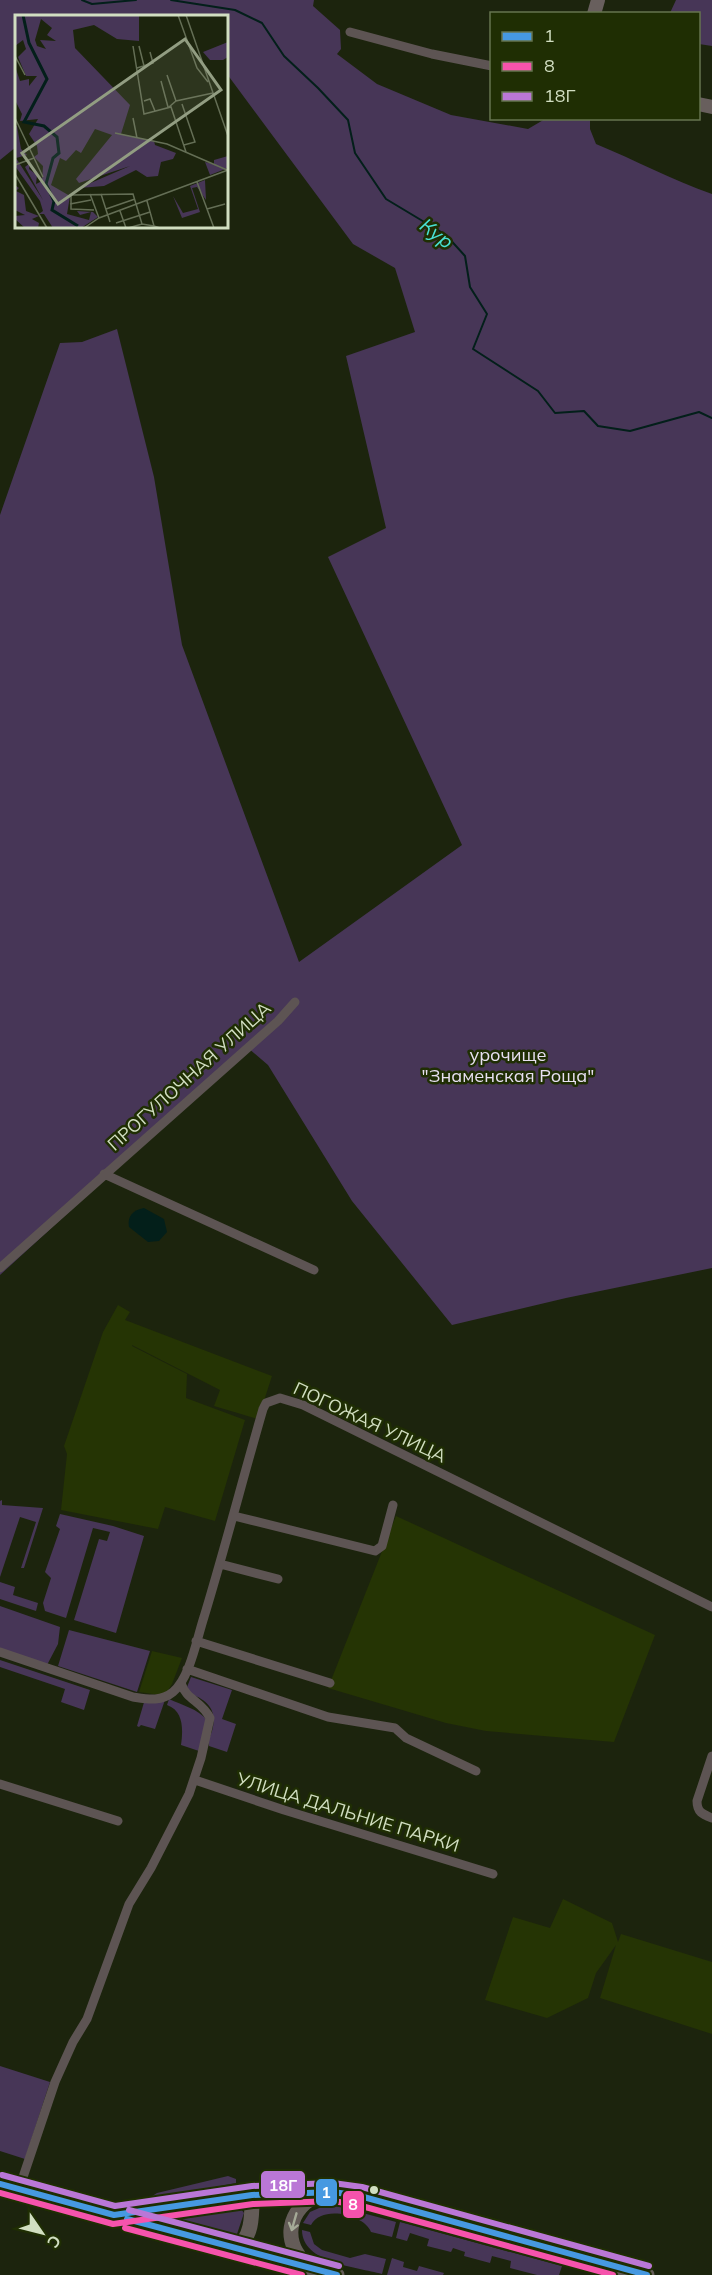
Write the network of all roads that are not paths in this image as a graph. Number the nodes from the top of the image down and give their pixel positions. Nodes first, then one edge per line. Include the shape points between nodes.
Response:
1 (350, 32) dead end
2 (490, 66) edge
3 (295, 1002) dead end
4 (104, 1174) junction
5 (0, 1268) edge
6 (314, 1270) dead end
7 (393, 1505) dead end
8 (234, 1516) junction
9 (220, 1564) junction
10 (278, 1579) dead end
11 (712, 1606) edge
12 (196, 1641) junction
13 (0, 1652) edge
14 (187, 1669) junction
15 (182, 1683) junction
16 (330, 1683) dead end
17 (712, 1756) edge
18 (476, 1771) dead end
19 (195, 1780) junction
20 (0, 1784) edge
21 (712, 1818) edge
22 (118, 1821) dead end
23 (493, 1874) dead end
24 (0, 2184) edge
25 (19, 2189) junction
26 (333, 2192) junction
27 (252, 2195) junction
28 (114, 2215) junction
29 (235, 2249) junction
30 (312, 2268) junction
31 (337, 2275) edge
32 (647, 2275) edge

1 - 2 street
3 - 4 street, ПРОГУЛОЧНАЯ УЛИЦА
4 - 5 street, ПРОГУЛОЧНАЯ УЛИЦА
4 - 6 street, ПРОГУЛОЧНАЯ УЛИЦА
7 - 8 street via 382,1546 375,1551
8 - 9 street, ПОГОЖАЯ УЛИЦА
8 - 11 street, ПОГОЖАЯ УЛИЦА via 263,1409 266,1403 280,1398 313,1410
9 - 10 street
9 - 12 street, ПОГОЖАЯ УЛИЦА
12 - 14 street, ПОГОЖАЯ УЛИЦА
12 - 16 street
13 - 15 street via 133,1697 163,1698
14 - 15 street, ПОГОЖАЯ УЛИЦА
14 - 18 street via 328,1717 395,1728 406,1738
15 - 19 street via 188,1696 204,1706 210,1718
17 - 21 street via 697,1801 701,1814
19 - 23 street, УЛИЦА ДАЛЬНИЕ ПАРКИ
19 - 25 street via 129,1904 87,2019 55,2082
20 - 22 street
24 - 25 main road
25 - 28 main road
26 - 27 main road
26 -> 30 main road via 310,2198 293,2222 291,2240 295,2251
26 - 32 main road via 360,2196
27 - 28 main road
27 - 29 main road via 247,2234
28 - 29 main road
29 - 30 main road
30 - 31 main road

